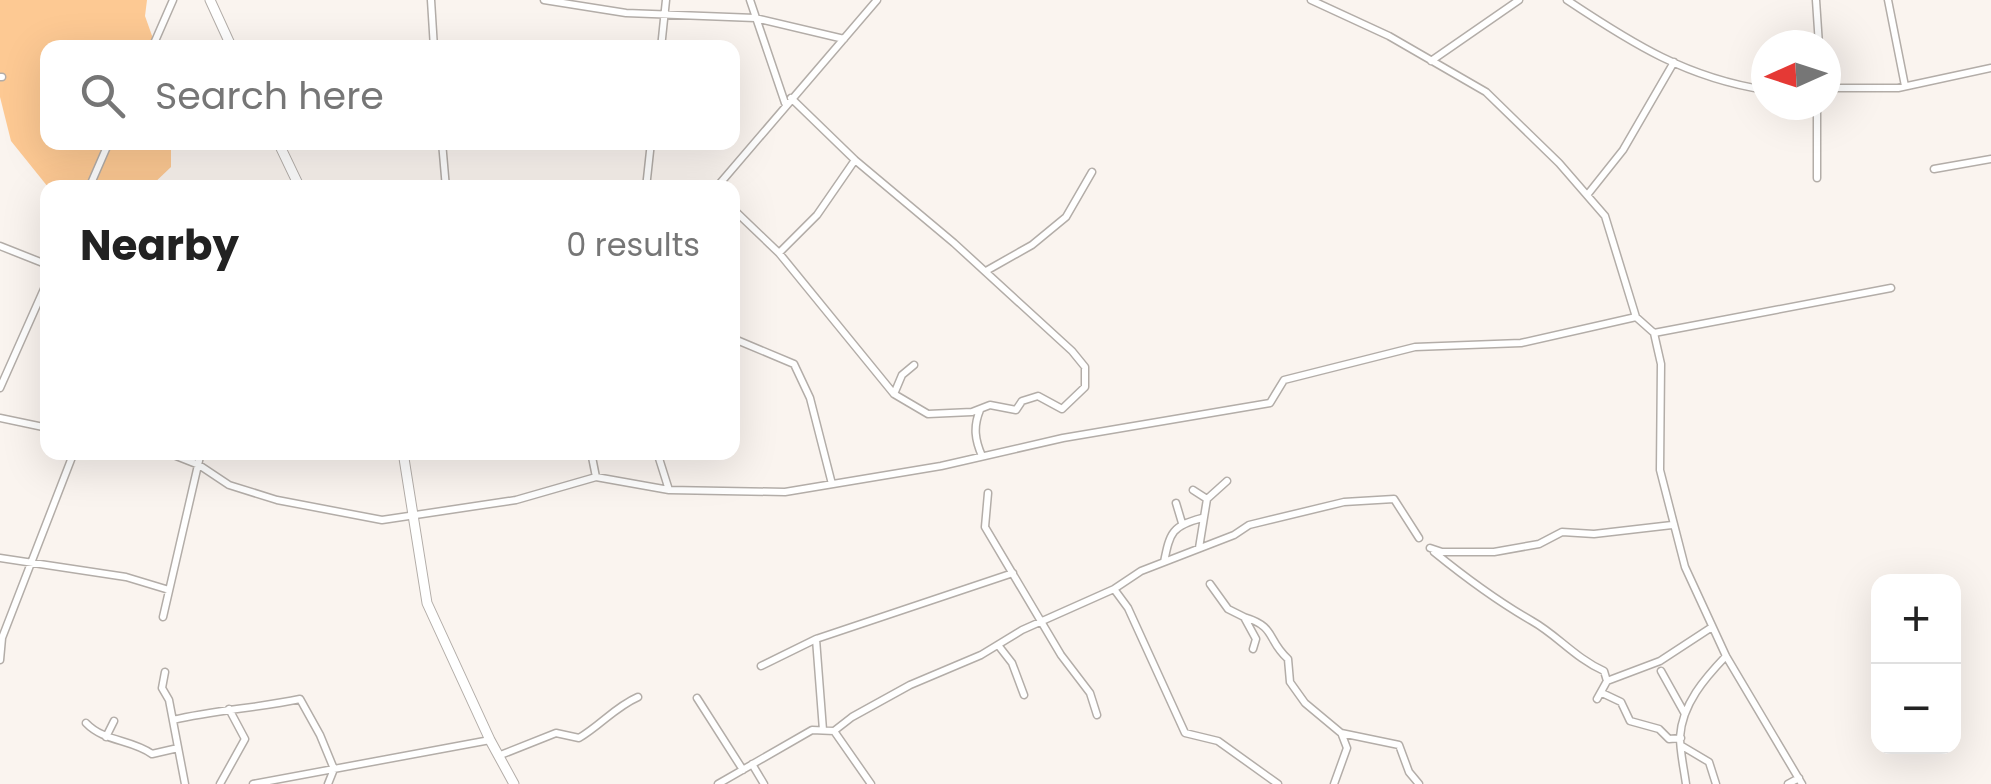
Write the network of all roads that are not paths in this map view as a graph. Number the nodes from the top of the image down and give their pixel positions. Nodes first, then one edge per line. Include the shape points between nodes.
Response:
1 (173, 0) edge
2 (210, 0) edge
3 (431, 0) edge
4 (544, 0) edge
5 (666, 0) edge
6 (750, 0) edge
7 (877, 0) edge
8 (1311, 0) edge
9 (1519, 0) edge
10 (1567, 0) edge
11 (1816, 0) edge
12 (1888, 0) edge
13 (665, 12) junction
14 (755, 18) junction
15 (1818, 30) edge
16 (844, 39) junction
17 (156, 40) edge
18 (228, 40) edge
19 (434, 40) edge
20 (662, 40) edge
21 (1432, 60) junction
22 (1674, 62) junction
23 (1991, 68) edge
24 (1905, 86) junction
25 (1751, 88) edge
26 (1841, 90) edge
27 (788, 101) junction
28 (1817, 120) edge
29 (106, 150) edge
30 (282, 150) edge
31 (443, 150) edge
32 (650, 150) edge
33 (1991, 159) edge
34 (855, 160) junction
35 (1934, 169) dead end
36 (1092, 172) dead end
37 (1818, 178) dead end
38 (92, 180) edge
39 (296, 180) edge
40 (445, 180) edge
41 (647, 180) edge
42 (723, 180) edge
43 (1588, 194) junction
44 (740, 216) edge
45 (0, 246) edge
46 (779, 253) junction
47 (40, 262) edge
48 (986, 272) junction
49 (1891, 288) dead end
50 (40, 298) edge
51 (1636, 317) junction
52 (1654, 334) junction
53 (740, 341) edge
54 (914, 365) dead end
55 (0, 388) edge
56 (894, 394) junction
57 (980, 409) junction
58 (0, 418) edge
59 (40, 426) edge
60 (982, 456) junction
61 (71, 460) edge
62 (186, 460) edge
63 (199, 460) edge
64 (404, 460) edge
65 (593, 460) edge
66 (660, 460) edge
67 (198, 465) junction
68 (596, 477) junction
69 (1226, 481) dead end
70 (832, 484) junction
71 (670, 490) junction
72 (1193, 490) dead end
73 (988, 493) dead end
74 (1206, 499) junction
75 (1176, 504) dead end
76 (412, 517) junction
77 (1202, 518) junction
78 (1182, 523) junction
79 (1672, 525) junction
80 (1419, 538) dead end
81 (1199, 548) junction
82 (0, 558) edge
83 (1164, 562) junction
84 (31, 564) junction
85 (1013, 573) junction
86 (1210, 584) dead end
87 (1114, 589) junction
88 (169, 590) junction
89 (163, 616) dead end
90 (1244, 617) junction
91 (1041, 622) junction
92 (1712, 627) junction
93 (816, 639) junction
94 (998, 645) junction
95 (1252, 649) dead end
96 (1726, 656) junction
97 (0, 660) edge
98 (761, 666) dead end
99 (1661, 671) dead end
100 (165, 672) dead end
101 (1607, 681) junction
102 (1024, 695) dead end
103 (638, 697) dead end
104 (697, 698) dead end
105 (228, 709) junction
106 (1097, 715) dead end
107 (1686, 715) junction
108 (173, 720) junction
109 (114, 721) dead end
110 (86, 723) dead end
111 (823, 730) junction
112 (834, 731) junction
113 (1342, 734) junction
114 (106, 737) junction
115 (490, 740) junction
116 (1681, 742) junction
117 (178, 748) junction
118 (1698, 754) junction
119 (498, 756) junction
120 (752, 764) junction
121 (1684, 766) junction
122 (334, 769) junction
123 (743, 770) junction
124 (1800, 781) edge
125 (185, 784) edge
126 (220, 784) edge
127 (254, 784) edge
128 (328, 784) edge
129 (514, 784) edge
130 (718, 784) edge
131 (764, 784) edge
132 (872, 784) edge
133 (1278, 784) edge
134 (1334, 784) edge
135 (1419, 784) edge
136 (1686, 784) edge
137 (1716, 784) edge
138 (1788, 784) edge

1 - 17 street
2 - 18 main road
3 - 19 street
4 - 13 street
5 - 13 street
6 - 14 street
7 - 16 street
8 - 21 street
9 - 21 street
10 - 22 street via 1639,48
11 - 15 street
12 - 24 street
13 - 14 street
13 - 20 street
14 - 16 street
14 - 27 street
16 - 27 street
21 - 43 street via 1486,92
22 - 25 street
22 - 43 street via 1623,150
23 - 24 street
24 - 26 street
27 - 34 street
27 - 42 street
28 - 37 street
29 - 38 street
30 - 39 main road
31 - 40 street
32 - 41 street
33 - 35 street
34 - 46 street via 817,215
34 - 48 street
36 - 48 street via 1066,217
43 - 51 street via 1610,226
44 - 46 street
45 - 47 street
46 - 56 street
48 - 57 street via 1072,350 1087,373 1085,387 1062,408 1038,396 1016,410
49 - 52 street
50 - 55 street
51 - 52 street
51 - 60 street via 1521,343 1415,347 1284,380 1270,403
52 - 79 street via 1661,364 1660,470
53 - 70 street via 794,364
54 - 56 street
56 - 57 street via 928,414
57 - 60 street via 975,424
58 - 59 street
60 - 70 street
61 - 84 street
62 - 67 street
63 - 67 street
64 - 76 main road
65 - 68 street
66 - 71 street
67 - 76 street via 229,485 277,500 382,520
67 - 88 street
68 - 71 street
68 - 76 street via 516,500
69 - 74 street
70 - 71 street via 785,492
72 - 74 street
73 - 85 street via 985,526
74 - 77 street
75 - 78 street
76 - 115 main road via 427,603
77 - 78 street
77 - 81 street
78 - 83 street via 1169,535
79 - 92 street
79 - 101 street via 1562,532 1539,544 1494,552 1430,548 1604,671
80 - 81 street via 1394,498 1266,518
81 - 83 street
82 - 84 street
83 - 87 street
84 - 88 street
84 - 97 street
85 - 91 street
85 - 93 street
86 - 90 street
87 - 91 street
87 - 133 street via 1185,733 1218,742
88 - 89 street
90 - 95 street via 1256,639
90 - 113 street via 1272,634 1288,659 1290,682
91 - 94 street
91 - 106 street via 1090,692
92 - 96 street
92 - 101 street via 1660,661
93 - 98 street
93 - 111 street
94 - 102 street
94 - 112 street via 910,684
96 - 107 street via 1692,696
96 - 124 street
99 - 107 street
100 - 108 street via 162,688
101 - 116 street via 1600,696 1621,702 1630,721
103 - 119 street via 579,738 556,733
104 - 123 street
105 - 108 street
105 - 122 street via 300,700
105 - 126 street via 245,739
107 - 116 street
108 - 117 street
109 - 114 street
110 - 114 street
111 - 112 street
111 - 120 street
112 - 132 street
113 - 134 street via 1346,748
113 - 135 street via 1399,745
114 - 117 street via 140,744 152,754
115 - 119 main road
115 - 122 street
116 - 118 street
116 - 121 street
117 - 125 street
118 - 121 street
118 - 137 street via 1709,762
119 - 129 main road
120 - 123 street
120 - 131 street
121 - 136 street
122 - 127 street
122 - 128 street
123 - 130 street
124 - 138 street

